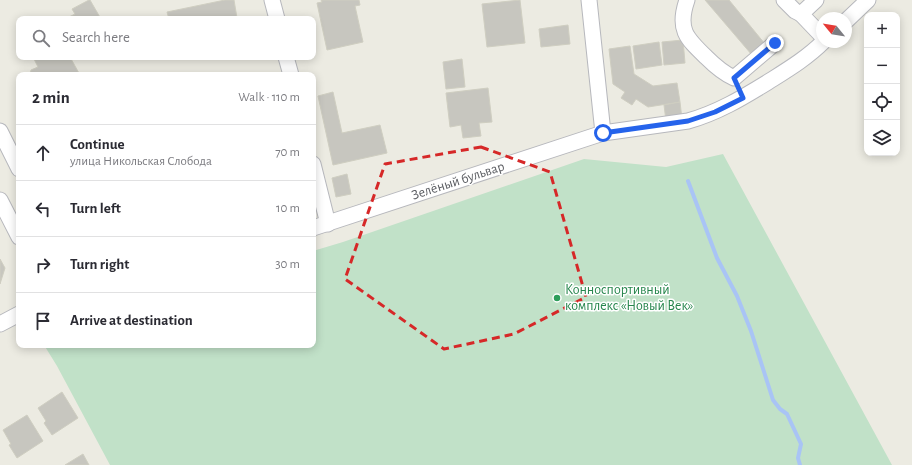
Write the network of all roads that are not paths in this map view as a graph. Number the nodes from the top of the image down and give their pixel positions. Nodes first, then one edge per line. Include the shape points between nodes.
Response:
1 (272, 0) edge
2 (589, 0) edge
3 (687, 0) edge
4 (784, 0) edge
5 (816, 0) edge
6 (868, 0) edge
7 (801, 14) junction
8 (852, 15) edge
9 (276, 16) edge
10 (816, 30) edge
11 (775, 43) dead end
12 (816, 48) edge
13 (287, 60) edge
14 (290, 72) edge
15 (734, 78) junction
16 (743, 98) junction
17 (0, 131) edge
18 (603, 133) junction
19 (16, 163) edge
20 (316, 176) edge
21 (0, 200) edge
22 (328, 224) junction
23 (316, 227) edge
24 (16, 231) edge
25 (16, 316) edge
26 (0, 324) edge

1 - 9 street
2 - 18 street
3 - 15 street via 682,21 690,41 720,70
4 - 7 street
5 - 7 street
6 - 8 street
7 - 10 street
11 - 15 street
12 - 16 street, Зелёный бульвар via 796,64
13 - 14 street
15 - 16 street
16 - 18 street, Зелёный бульвар via 715,112 688,121
17 - 19 street
18 - 22 street, Зелёный бульвар
20 - 22 street
21 - 24 street
22 - 23 street, Зелёный бульвар
25 - 26 street

